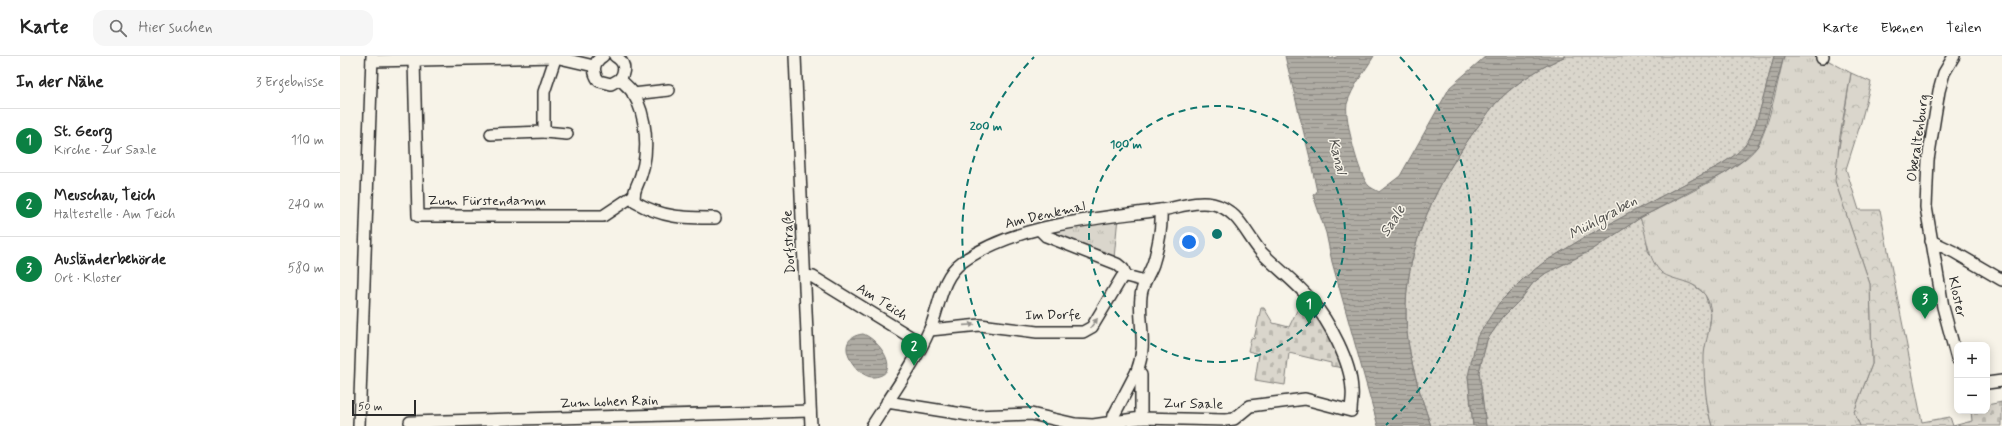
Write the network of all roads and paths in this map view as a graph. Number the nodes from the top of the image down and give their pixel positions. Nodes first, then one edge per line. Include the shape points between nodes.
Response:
1 (555, 56) edge
2 (603, 56) edge
3 (795, 56) edge
4 (1954, 56) edge
5 (618, 57) edge
6 (372, 59) edge
7 (414, 60) junction
8 (594, 66) junction
9 (620, 79) junction
10 (669, 90) dead end
11 (633, 94) junction
12 (544, 132) junction
13 (491, 134) dead end
14 (568, 134) dead end
15 (633, 196) junction
16 (1161, 210) junction
17 (715, 218) dead end
18 (1040, 230) junction
19 (1931, 241) junction
20 (806, 276) junction
21 (1126, 276) junction
22 (2002, 280) edge
23 (1145, 281) junction
24 (930, 330) junction
25 (922, 344) junction
26 (1954, 349) edge
27 (1138, 371) junction
28 (2002, 381) edge
29 (1990, 383) edge
30 (887, 402) junction
31 (810, 411) junction
32 (1141, 418) junction
33 (974, 421) edge
34 (410, 422) dead end
35 (1113, 422) junction
36 (359, 426) edge
37 (811, 426) edge
38 (872, 426) edge

1 - 7 street
1 - 8 street
1 - 12 street via 544,92
2 - 8 street
3 - 20 street, Dorfstraße
4 - 19 street, Oberaltenburg via 1944,73 1928,160 1926,207
5 - 9 street via 624,70
6 - 7 street
6 - 36 street
7 - 15 street, Zum Fürstendamm via 418,216 603,216
8 - 9 street via 596,77 604,83 611,84
9 - 11 street
10 - 11 street
11 - 15 street via 640,110 645,152
12 - 13 street
12 - 14 street
15 - 17 street via 635,202 666,216
16 - 18 street, Am Denkmal via 1113,215
16 - 23 street via 1162,220 1153,263
16 - 32 street, Zur Saale via 1206,203 1233,214 1261,252 1312,300 1332,331 1348,370 1352,389 1351,411 1305,399 1250,406 1234,419
18 - 21 street via 1046,236 1117,264
18 - 24 street, Am Denkmal via 1009,237 961,263 952,271
19 - 22 street
19 - 26 street, Kloster via 1943,307
20 - 25 street, Am Teich via 813,277
20 - 31 street, Dorfstraße
21 - 23 street
24 -> 21 street, Im Dorfe via 980,325 1037,332 1083,332 1092,327 1118,281
23 - 27 street via 1140,306 1143,350
24 - 25 street, Am Denkmal
25 - 30 street
27 - 32 street via 1141,375
27 - 35 street via 1114,415
28 - 29 street
30 - 33 street, Zur Saale
30 - 38 street
31 - 34 street, Zum hohen Rain
31 - 37 street, Dorfstraße
32 - 35 street, Zur Saale
33 - 35 street, Zur Saale via 1018,413 1075,424

